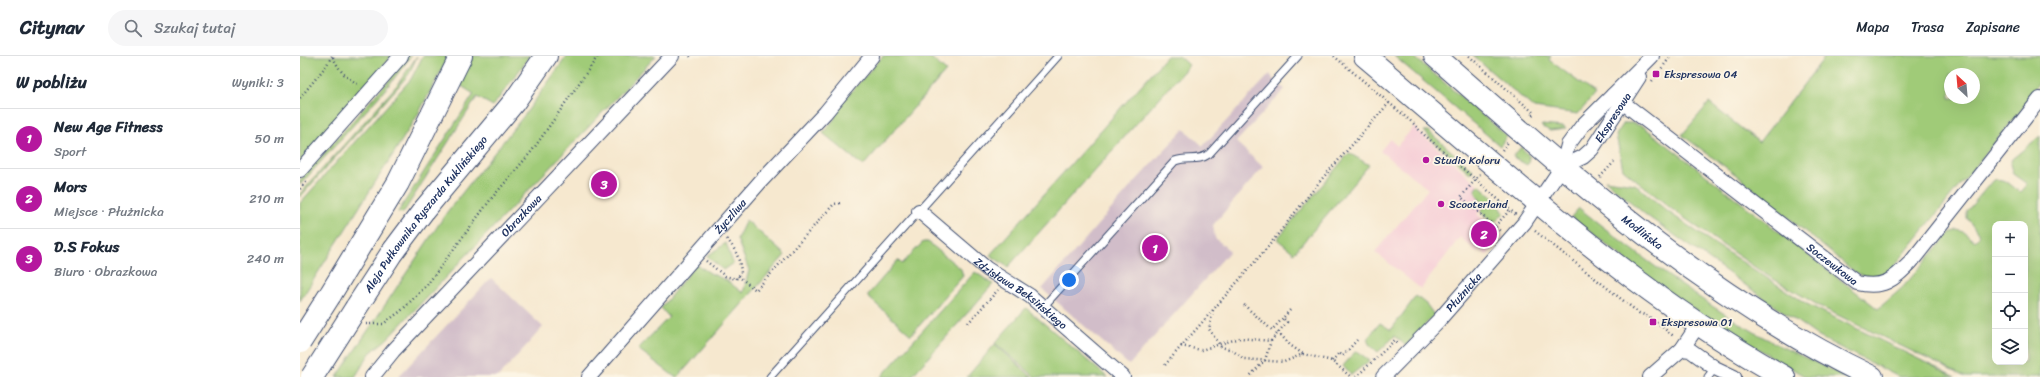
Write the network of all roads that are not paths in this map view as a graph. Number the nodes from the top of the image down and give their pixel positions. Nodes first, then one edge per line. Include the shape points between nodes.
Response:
1 (401, 56) edge
2 (462, 56) edge
3 (546, 56) edge
4 (672, 56) edge
5 (872, 56) edge
6 (1058, 56) edge
7 (1298, 56) edge
8 (1365, 56) edge
9 (1435, 56) edge
10 (1618, 99) junction
11 (2040, 99) edge
12 (1562, 167) junction
13 (300, 170) edge
14 (1538, 202) junction
15 (919, 211) junction
16 (1043, 308) junction
17 (1698, 325) junction
18 (300, 342) edge
19 (1684, 347) junction
20 (1711, 372) edge
21 (312, 377) edge
22 (372, 377) edge
23 (589, 377) edge
24 (770, 377) edge
25 (1123, 377) edge
26 (1383, 377) edge
27 (1650, 377) edge
28 (1734, 377) edge
29 (1784, 377) edge
30 (1872, 377) edge

1 - 13 street
2 - 18 main road, bridge via 398,183
3 - 21 main road, Aleja Pułkownika Ryszarda Kuklińskiego, bridge via 514,102 424,210 391,254 358,316
4 - 22 street, Obrazkowa via 393,351
5 - 23 street, Życzliwa via 825,113 760,182
6 - 15 lane
7 - 16 lane via 1209,154 1196,160 1182,158 1175,161
8 - 14 main road
9 - 12 main road, Modlińska
10 - 11 street, Soczewkowa via 1857,283 1872,286 1894,279 1911,262
10 - 12 street, Ekspresowa via 1582,126 1568,145
10 - 12 street, Ekspresowa via 1592,149 1583,157
12 - 14 street, Ekspresowa
12 - 30 main road, Modlińska via 1658,246 1709,283 1804,343
14 - 17 main road
14 - 26 street, Płużnicka via 1524,223 1439,320
15 - 16 street, Zdzisława Beksińskiego via 987,269 1030,296
15 - 24 lane
16 - 25 street, Zdzisława Beksińskiego
17 - 19 street
17 - 29 main road
19 - 20 street
19 - 27 street
20 - 28 street

